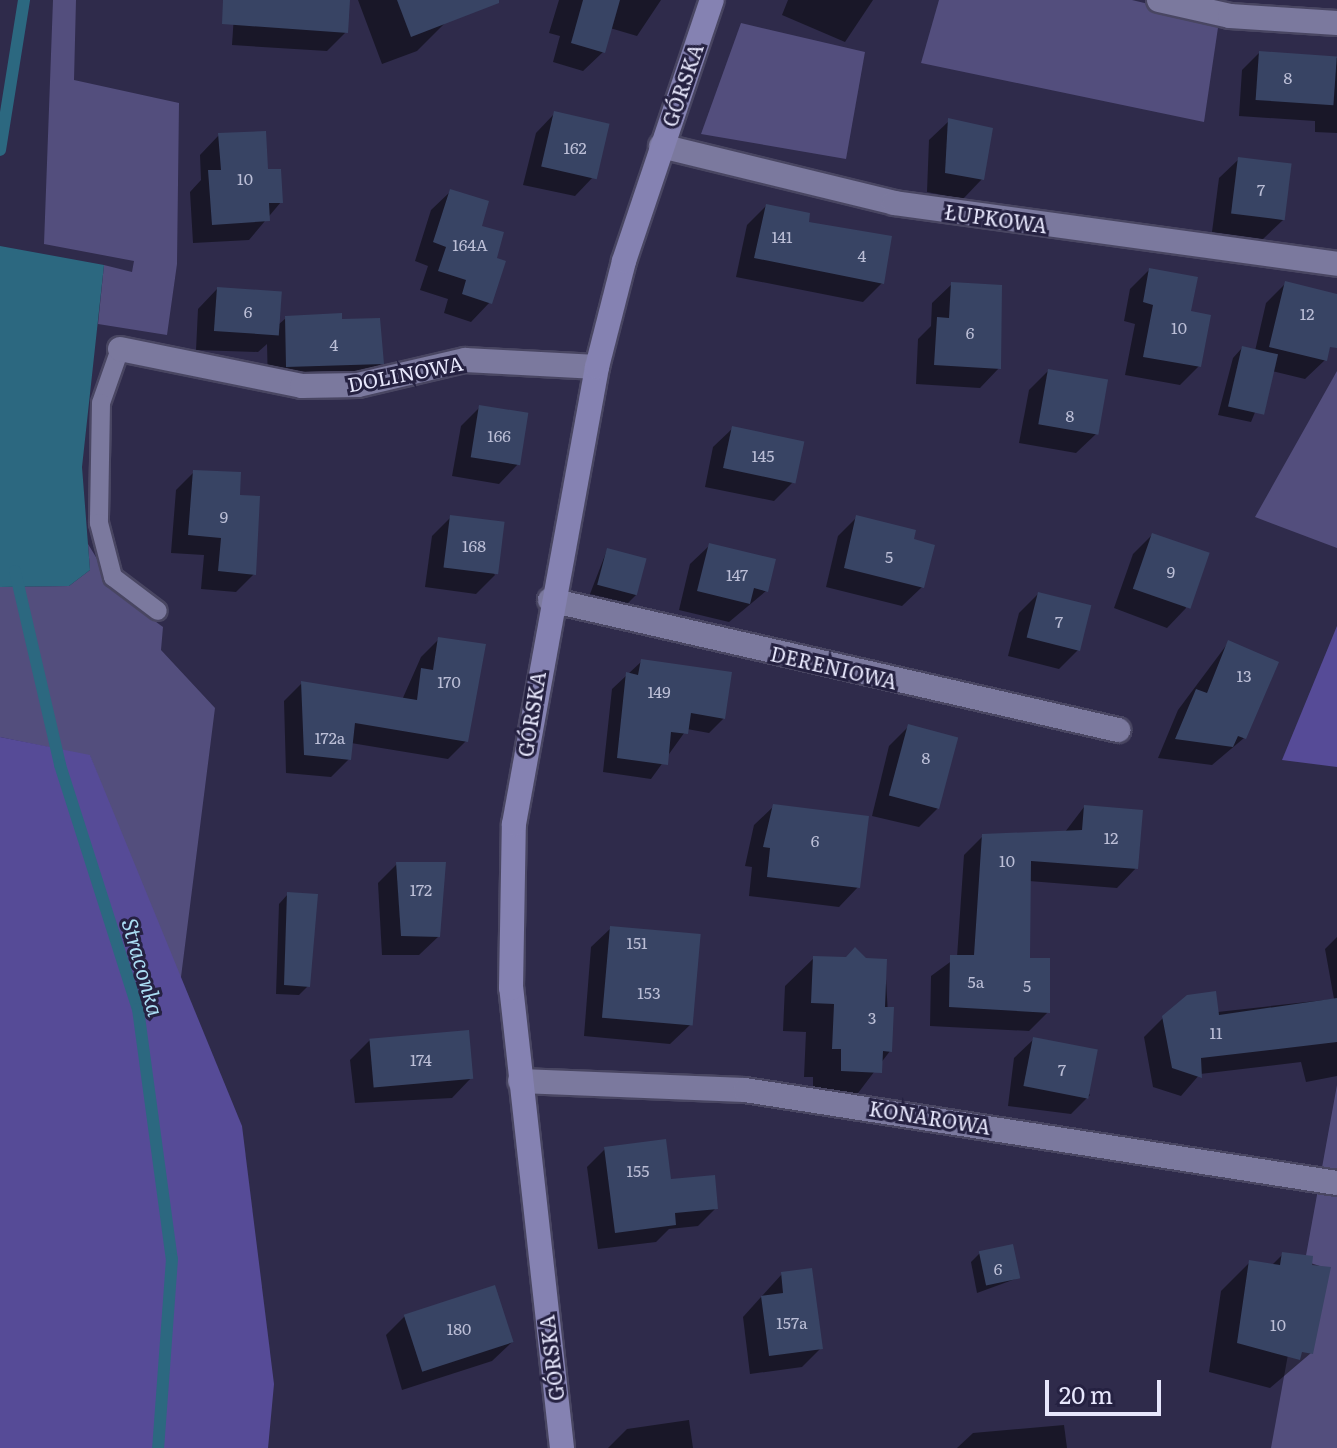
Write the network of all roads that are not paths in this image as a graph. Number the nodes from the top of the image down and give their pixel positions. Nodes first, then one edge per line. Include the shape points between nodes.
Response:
1 (712, 0) edge
2 (1159, 0) edge
3 (1337, 23) edge
4 (661, 146) junction
5 (1337, 264) edge
6 (120, 349) joint
7 (597, 367) junction
8 (550, 600) junction
9 (158, 611) dead end
10 (1118, 730) dead end
11 (520, 1081) junction
12 (1337, 1183) edge
13 (562, 1448) edge

1 - 4 street, GÓRSKA
2 - 3 street via 1230,16
4 - 5 street, ŁUPKOWA via 894,203
4 - 7 street, GÓRSKA
6 - 7 street, DOLINOWA via 302,386 358,385 465,360
6 - 9 lane via 101,403 99,523 113,577
7 - 8 street, GÓRSKA
8 - 10 street, DERENIOWA
8 - 11 street, GÓRSKA via 509,885
11 - 12 street, KONAROWA via 745,1090
11 - 13 street, GÓRSKA

